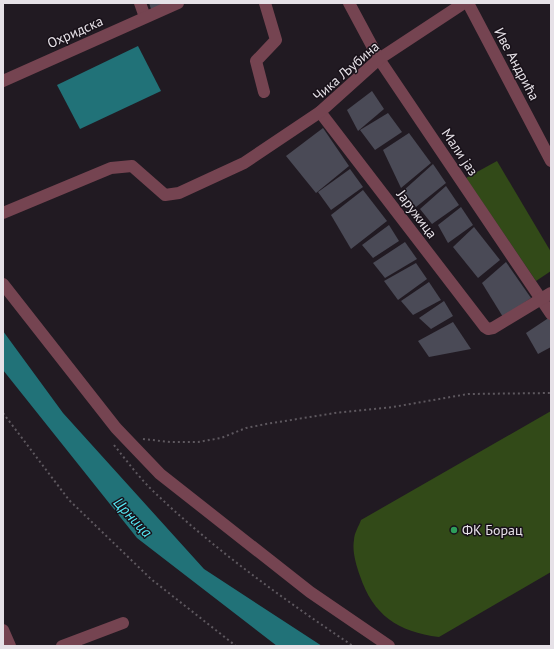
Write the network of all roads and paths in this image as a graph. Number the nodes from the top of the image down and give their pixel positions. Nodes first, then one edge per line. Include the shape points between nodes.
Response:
1 (140, 3) edge
2 (178, 3) edge
3 (265, 3) edge
4 (349, 3) edge
5 (464, 3) edge
6 (468, 3) edge
7 (145, 17) junction
8 (379, 59) junction
9 (3, 81) edge
10 (264, 92) dead end
11 (320, 112) junction
12 (551, 161) edge
13 (3, 213) edge
14 (3, 284) edge
15 (546, 296) edge
16 (551, 314) edge
17 (551, 392) edge
18 (3, 413) edge
19 (129, 441) junction
20 (123, 622) dead end
21 (3, 630) edge
22 (10, 646) edge
23 (62, 646) edge
24 (236, 646) edge
25 (389, 646) edge

1 - 7 street
2 - 7 street, Охридска
3 - 10 street via 276,40 256,61
4 - 8 street, Мали јаз
5 - 8 street, Чика Љубина
6 - 12 street, Иве Андрића
7 - 9 street, Охридска
8 - 11 street, Чика Љубина
8 - 15 street, Мали јаз
11 - 13 street, Чика Љубина via 244,163 179,193 166,195 132,166 111,168
11 - 15 street, Јаружица via 484,327 493,328
14 - 19 street via 116,428
15 - 16 street, Мали јаз
17 - 19 path via 468,394 266,424 246,428 222,438 198,442 139,439
18 - 24 path via 69,500 151,579
19 - 25 street via 160,474 310,592
20 - 23 street
21 - 22 street

